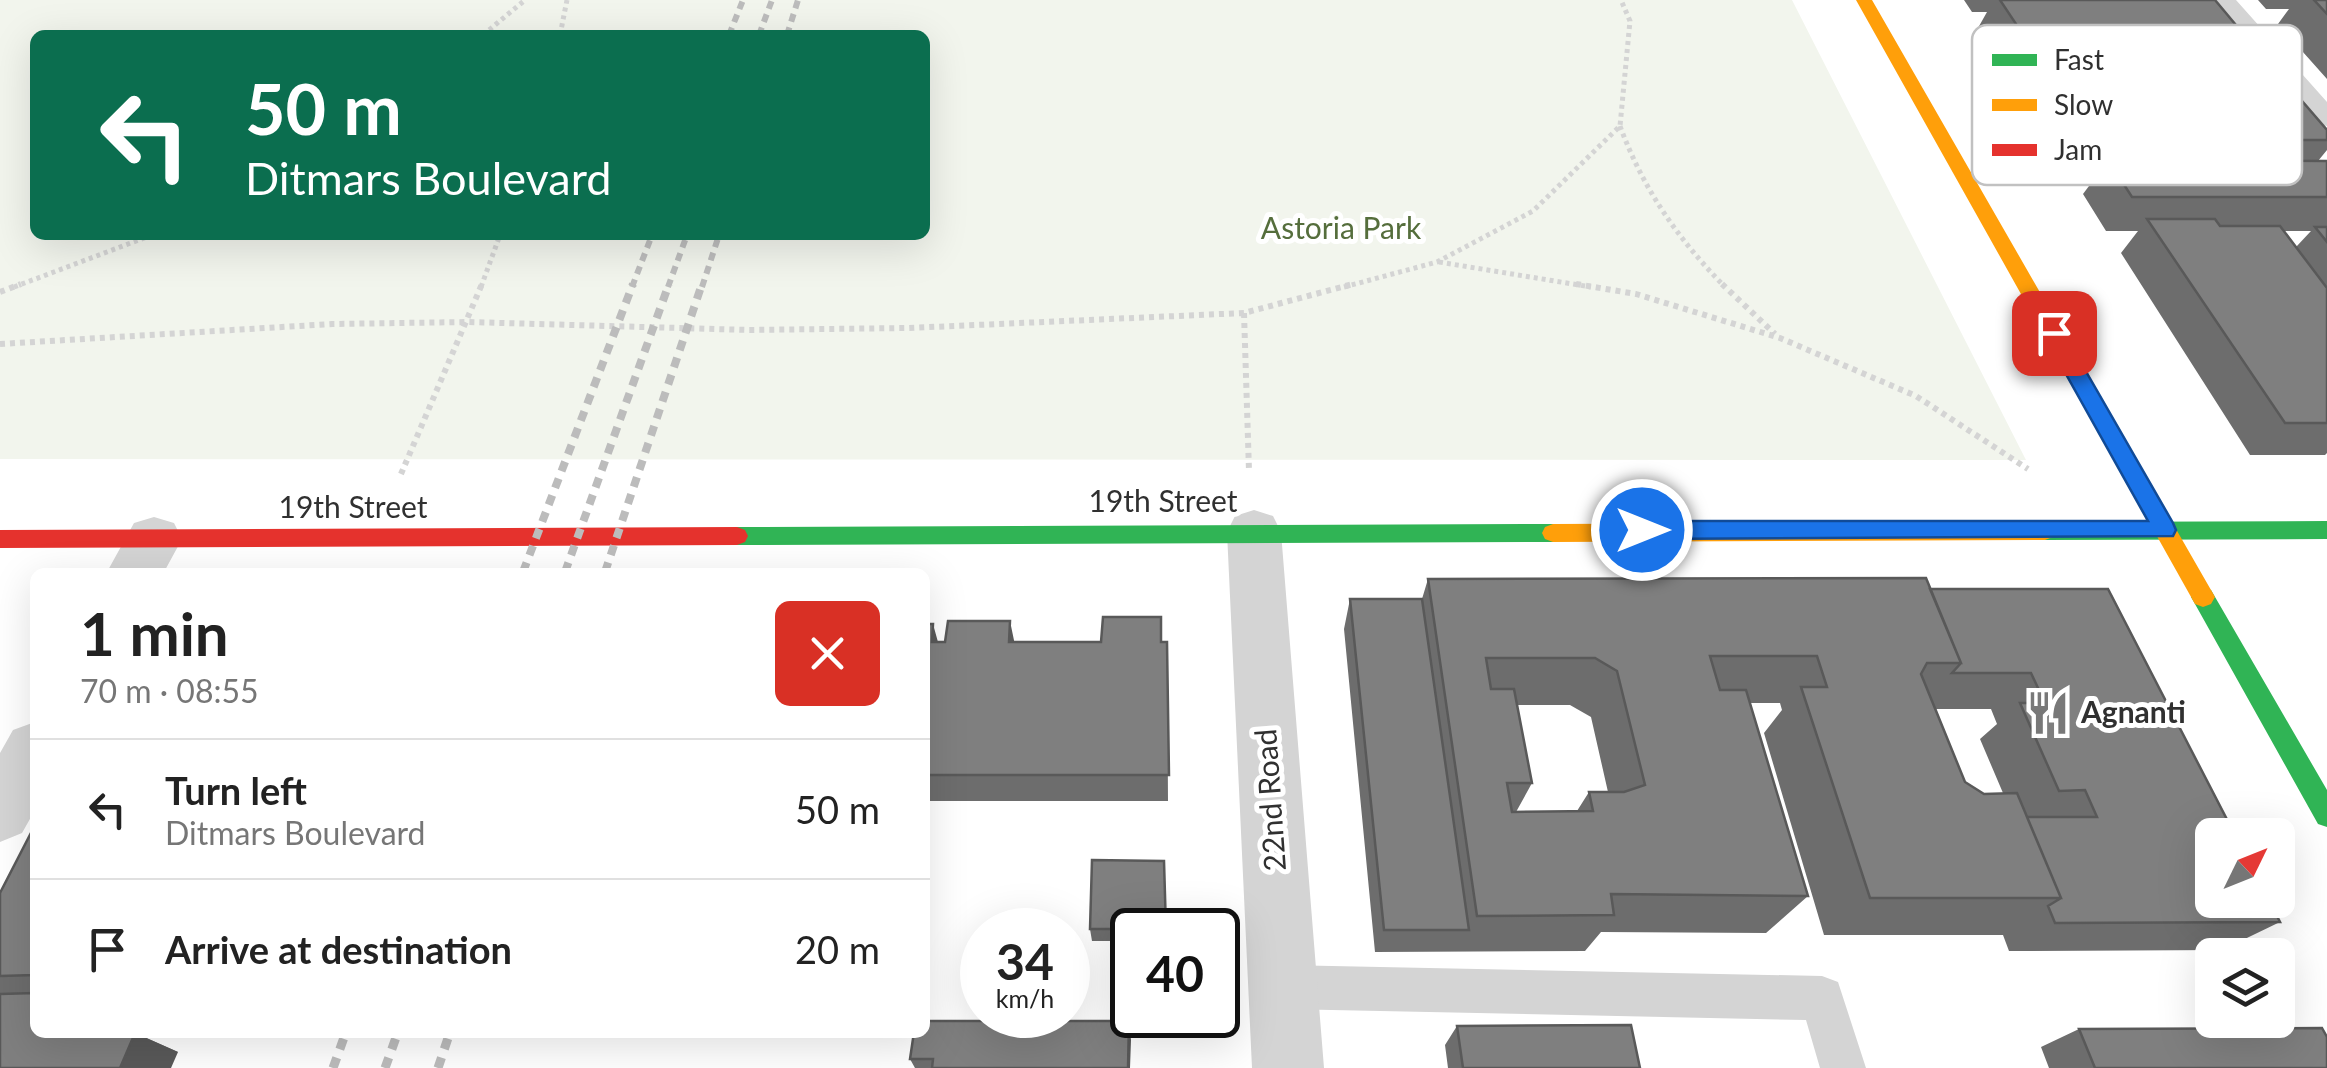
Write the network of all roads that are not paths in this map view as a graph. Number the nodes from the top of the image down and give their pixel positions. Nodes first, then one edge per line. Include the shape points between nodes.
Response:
1 (1864, 0) edge
2 (2224, 0) edge
3 (2246, 25) edge
4 (2302, 89) edge
5 (2327, 118) edge
6 (1252, 502) junction
7 (2165, 530) junction
8 (2327, 530) edge
9 (0, 539) edge
10 (145, 556) edge
11 (30, 759) edge
12 (0, 812) edge
13 (2327, 815) edge
14 (1283, 987) junction
15 (1288, 1068) edge
16 (1843, 1068) edge

1 - 7 street
2 - 3 lane
4 - 5 lane
6 - 7 street, 19th Street
6 - 10 street, 19th Street
6 - 14 street, 22nd Road
7 - 8 street, 19th Street
7 - 13 street
9 - 10 street, 19th Street
11 - 12 street
14 - 15 street, 22nd Road
14 - 16 lane via 1822,998

